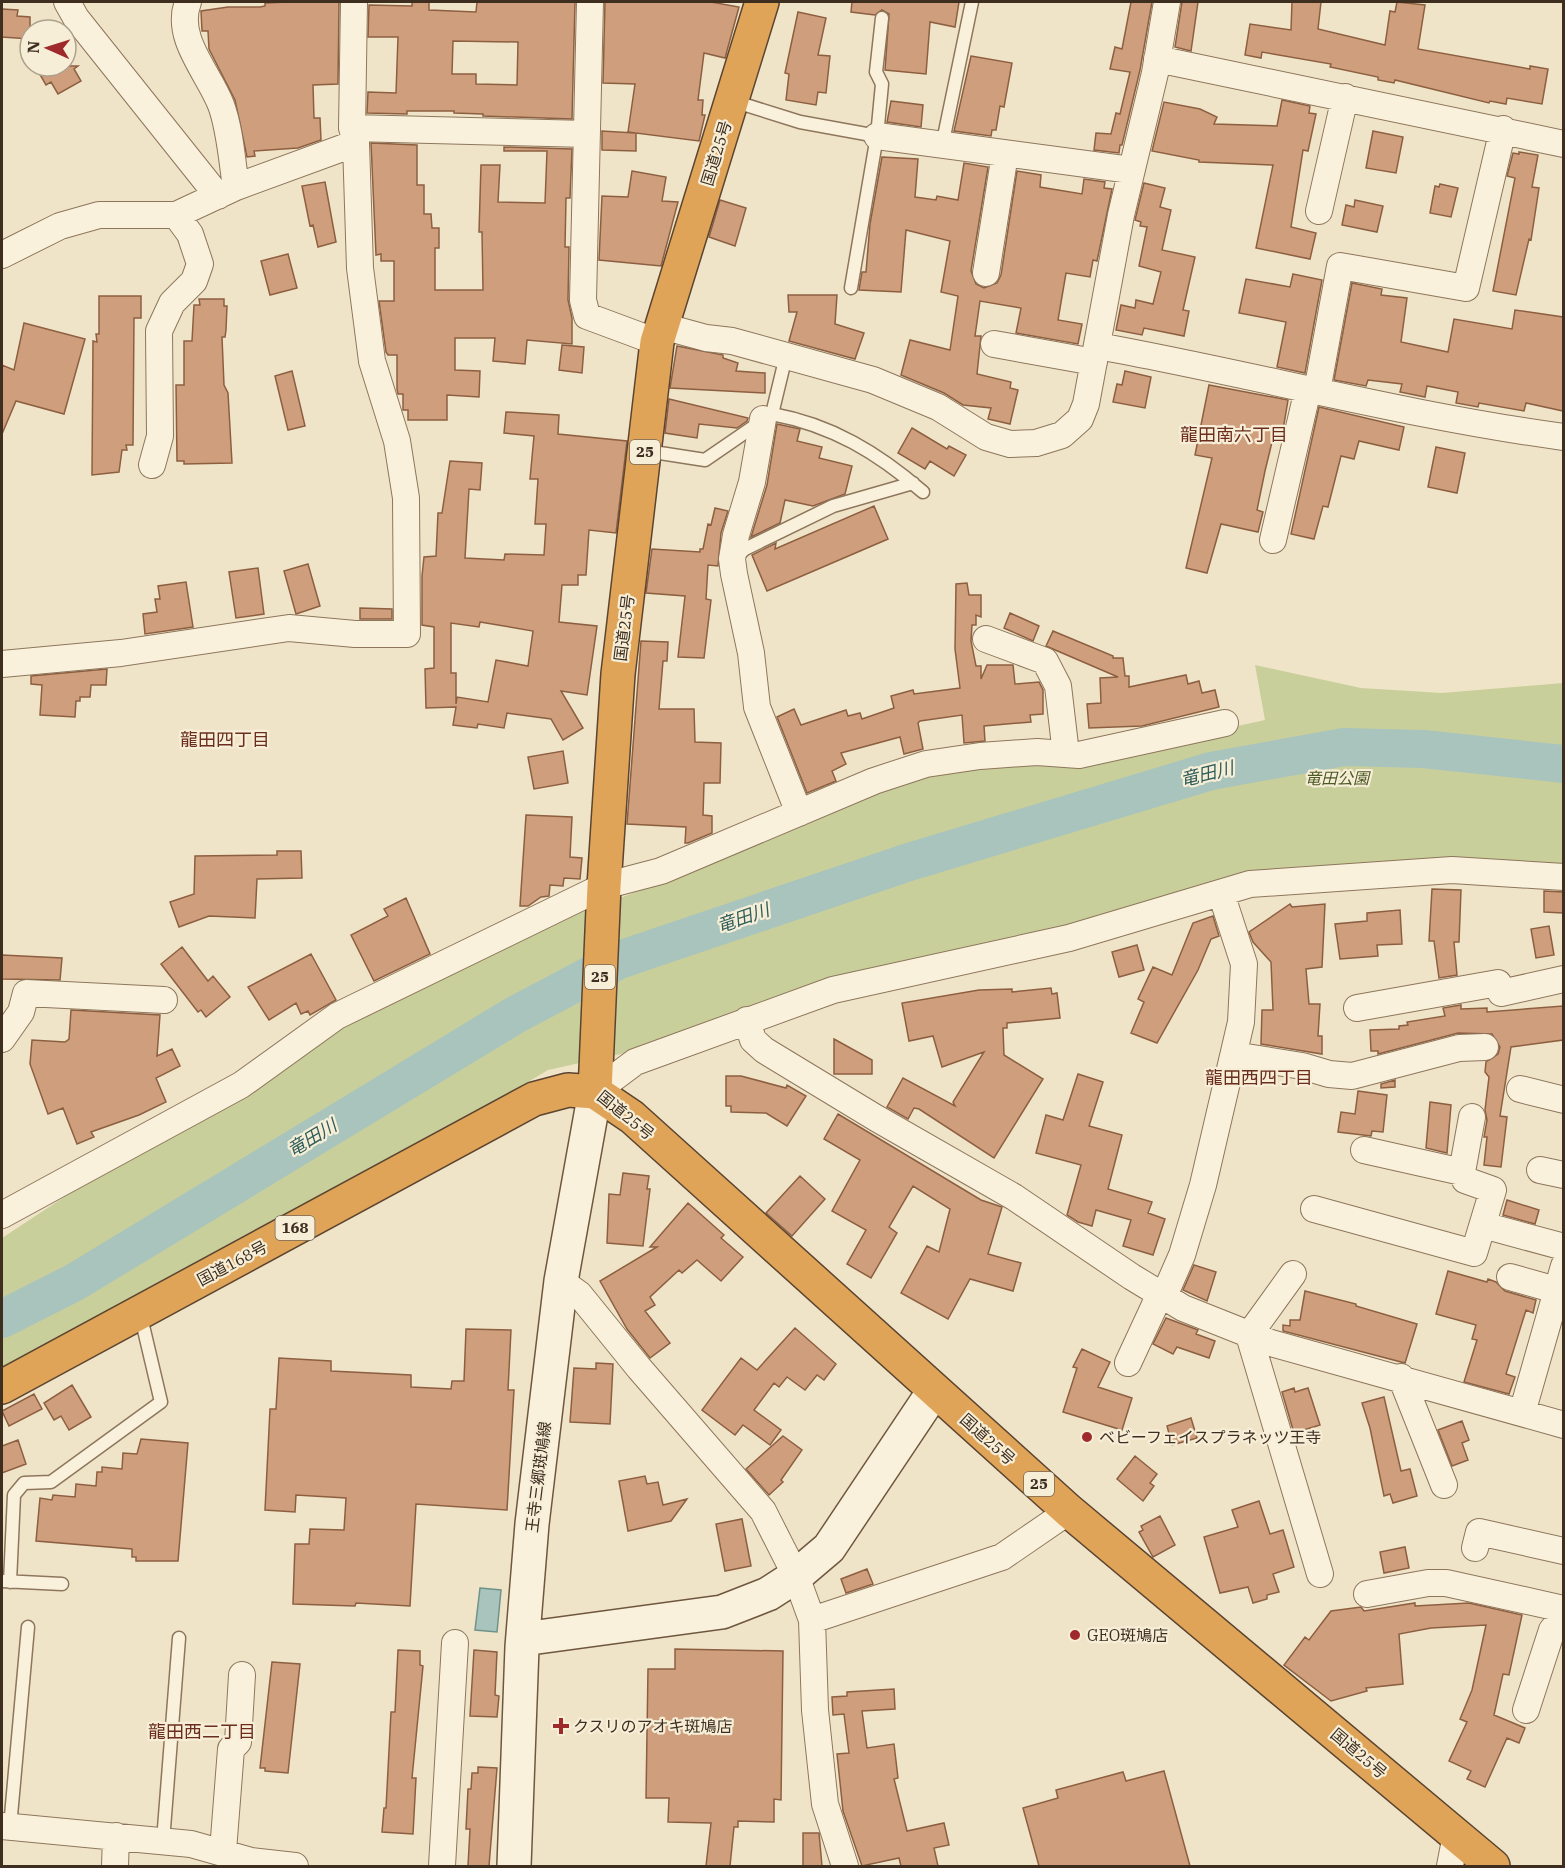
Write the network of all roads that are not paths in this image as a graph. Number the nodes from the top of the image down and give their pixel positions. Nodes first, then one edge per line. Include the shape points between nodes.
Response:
1 (67, 2) edge
2 (188, 2) edge
3 (354, 2) edge
4 (591, 2) edge
5 (762, 2) edge
6 (972, 2) edge
7 (1167, 2) edge
8 (882, 18) dead end
9 (1157, 59) junction
10 (1345, 97) junction
11 (732, 101) junction
12 (1503, 129) junction
13 (587, 134) junction
14 (354, 136) junction
15 (878, 136) junction
16 (1563, 144) edge
17 (942, 146) junction
18 (1005, 154) junction
19 (1131, 170) junction
20 (227, 191) junction
21 (1319, 211) dead end
22 (176, 215) junction
23 (2, 255) edge
24 (986, 273) dead end
25 (851, 288) dead end
26 (660, 334) junction
27 (994, 344) dead end
28 (1096, 354) junction
29 (786, 356) junction
30 (1312, 390) junction
31 (768, 417) junction
32 (1563, 436) edge
33 (645, 451) junction
34 (152, 465) dead end
35 (913, 483) junction
36 (923, 492) dead end
37 (1273, 540) dead end
38 (732, 559) junction
39 (986, 639) dead end
40 (2, 664) edge
41 (1225, 723) dead end
42 (1066, 754) junction
43 (799, 813) junction
44 (1563, 877) edge
45 (1221, 892) junction
46 (603, 901) junction
47 (1563, 979) edge
48 (165, 1000) dead end
49 (1357, 1008) dead end
50 (747, 1020) junction
51 (2, 1039) edge
52 (1485, 1047) dead end
53 (1234, 1054) junction
54 (1520, 1089) dead end
55 (595, 1092) junction
56 (1563, 1100) edge
57 (1472, 1117) dead end
58 (1364, 1150) dead end
59 (1462, 1172) junction
60 (1314, 1209) dead end
61 (2, 1215) edge
62 (1482, 1225) junction
63 (1563, 1247) edge
64 (1293, 1274) dead end
65 (1510, 1277) dead end
66 (1560, 1278) edge
67 (561, 1281) junction
68 (1162, 1295) junction
69 (140, 1312) junction
70 (1249, 1335) junction
71 (1128, 1363) dead end
72 (1401, 1377) junction
73 (2, 1387) edge
74 (934, 1391) junction
75 (1522, 1413) junction
76 (1563, 1425) edge
77 (1444, 1485) dead end
78 (1069, 1511) junction
79 (1474, 1548) dead end
80 (1563, 1551) edge
81 (1320, 1574) dead end
82 (796, 1576) junction
83 (6, 1582) edge
84 (62, 1584) dead end
85 (1367, 1594) dead end
86 (1563, 1609) edge
87 (1563, 1616) edge
88 (812, 1620) junction
89 (28, 1627) dead end
90 (179, 1638) dead end
91 (523, 1639) junction
92 (455, 1643) dead end
93 (242, 1675) dead end
94 (1526, 1710) dead end
95 (6, 1826) edge
96 (1456, 1835) junction
97 (116, 1836) junction
98 (163, 1841) junction
99 (223, 1851) junction
100 (251, 1864) edge
101 (115, 1866) edge
102 (295, 1866) edge
103 (442, 1866) edge
104 (514, 1866) edge
105 (845, 1866) edge
106 (1450, 1866) edge
107 (1493, 1866) edge

1 - 20 street via 76,18
2 - 20 street via 191,49 221,106
3 - 14 street
4 - 13 street
5 - 11 highway, 国道25号 / 25
6 - 17 lane
7 - 9 street
8 - 15 lane via 876,72 882,84
9 - 10 street
9 - 19 street
10 - 12 street
10 - 21 street
11 - 15 lane via 782,118
11 - 26 highway, 国道25号 / 25
12 - 16 street
12 - 30 street via 1466,288 1340,266
13 - 14 street
13 - 26 street via 583,300 587,316
14 - 20 street
14 - 40 street via 360,268 372,361 397,441 406,498 407,634 290,628 121,653
15 - 17 street
15 - 25 lane
17 - 18 street
18 - 19 street
18 - 24 street
19 - 28 street
20 - 22 street
22 - 23 street via 99,215 60,226
22 - 34 street via 190,234 200,264 194,281 172,303 159,331 160,436
26 - 29 street via 732,341
26 - 33 highway, 国道25号 / 25
27 - 28 street
28 - 29 street via 1080,419 1062,435 1022,445 986,436 938,408 873,380
28 - 30 street via 1217,368
29 - 31 lane
30 - 32 street
30 - 37 street
31 - 33 lane via 705,460
31 - 35 lane via 799,419 834,431 874,452
31 - 38 street
33 - 46 highway, 国道25号 / 25 via 618,675
35 - 36 lane
35 - 38 lane via 833,506
38 - 43 street via 751,652 757,707
39 - 42 street via 1045,661 1058,686
41 - 42 street via 1078,755
42 - 43 street via 980,756 926,764
43 - 46 street via 662,871
44 - 45 street via 1452,870 1250,884
45 - 50 street via 1069,938 833,990
45 - 53 street via 1244,964 1241,1022
46 - 55 highway, 国道25号 / 25
46 - 61 street via 337,1016 241,1085
47 - 49 street via 1501,993 1498,983
48 - 51 street via 26,993 21,1012
50 - 55 street via 635,1062
50 - 68 street via 753,1041 764,1050 1014,1197
52 - 53 street via 1459,1048 1352,1077
53 - 68 street via 1203,1185 1182,1255
54 - 56 street
55 - 67 main road, 王寺三郷斑鳩線
55 - 69 highway, 国道168号 / 168 via 568,1090 534,1099
55 - 74 highway, 国道25号 / 25 via 632,1117
57 - 59 street
58 - 59 street
59 - 62 street via 1465,1180 1493,1190
60 - 62 street via 1474,1253
62 - 63 street
64 - 70 street
65 - 66 street
66 - 75 street
67 - 82 street via 579,1294 763,1511
67 - 91 main road, 王寺三郷斑鳩線 via 532,1524
68 - 70 street via 1183,1308
68 - 71 street
69 - 73 highway, 国道168号 / 168
69 - 83 lane via 161,1402 51,1482 24,1483 14,1495
70 - 72 street
70 - 81 street
72 - 75 street
72 - 77 street
74 - 78 highway, 国道25号 / 25
74 - 82 main road via 829,1548
75 - 76 street
78 - 88 street via 1002,1557
78 - 96 highway, 国道25号 / 25
79 - 80 street via 1479,1532
82 - 88 street
82 - 91 main road via 768,1594 722,1612
83 - 84 lane
85 - 86 street via 1446,1583
87 - 94 street via 1552,1630
88 - 105 street via 815,1710 825,1804
89 - 95 lane
90 - 98 lane
91 - 104 main road, 王寺三郷斑鳩線
92 - 103 street
93 - 99 street via 238,1742 231,1749
95 - 97 street
96 - 106 street
96 - 107 highway, 国道25号 / 25
97 - 98 street
97 - 101 street
98 - 99 street
99 - 100 street
100 - 102 street

